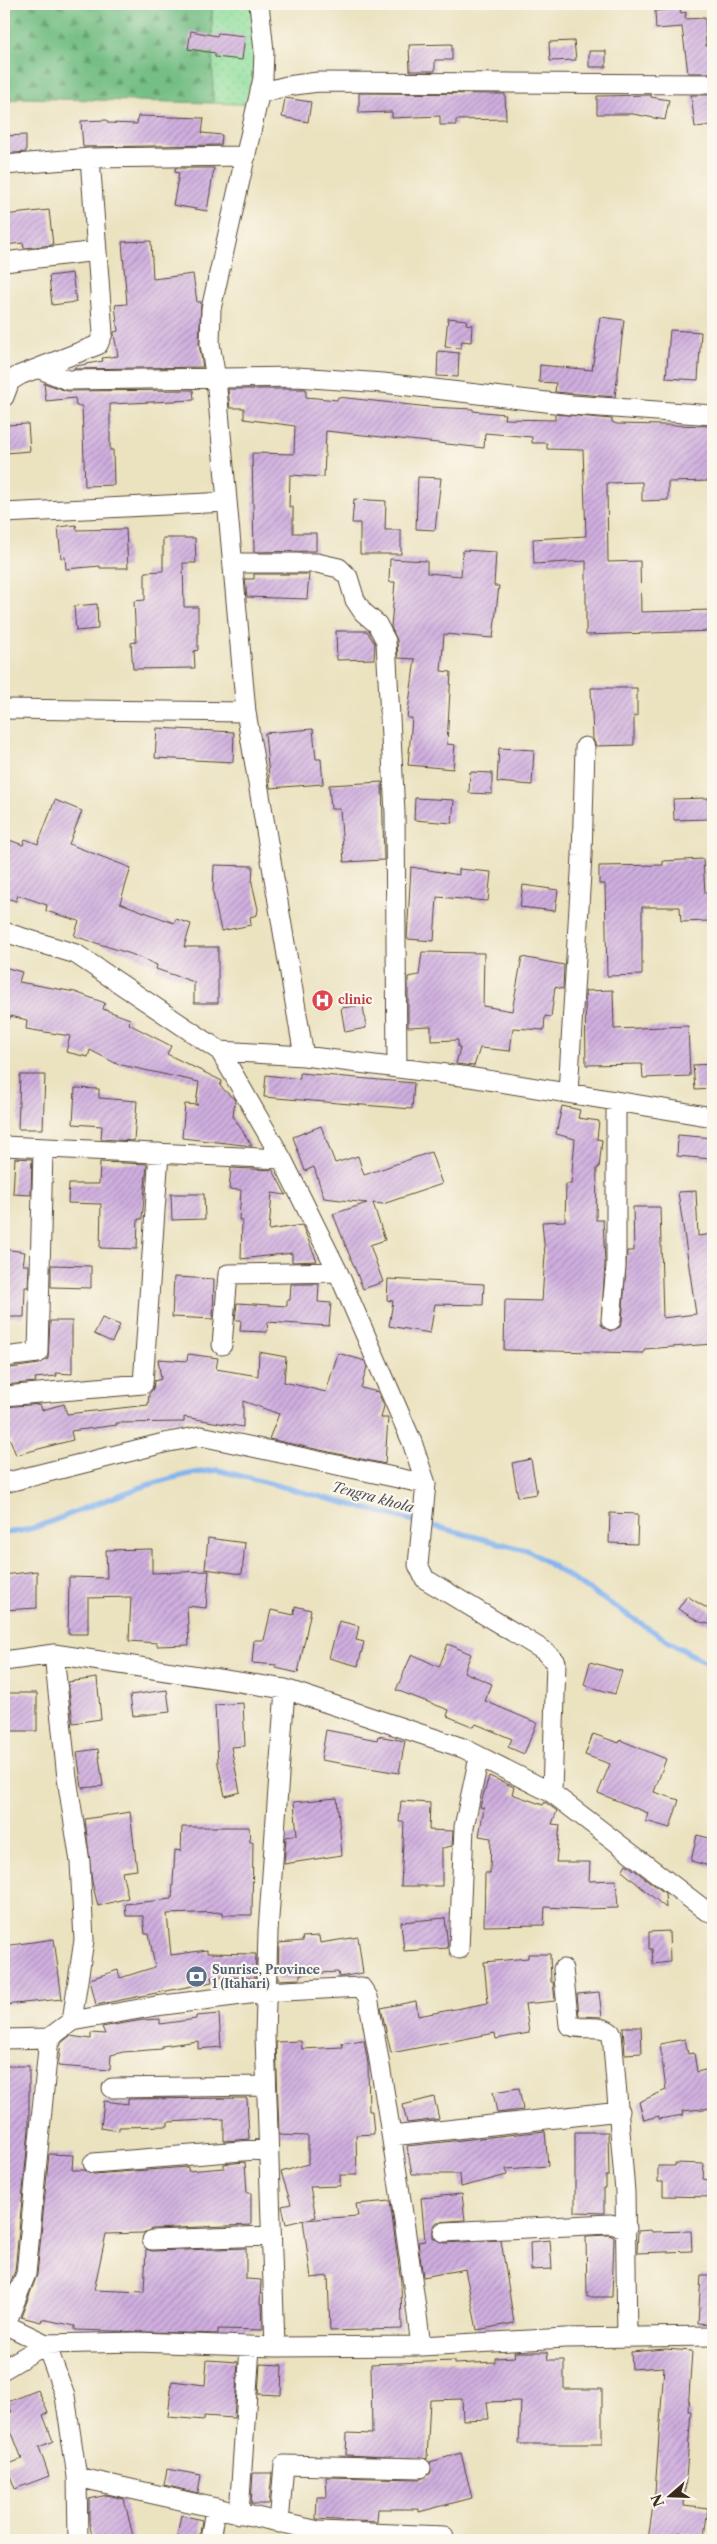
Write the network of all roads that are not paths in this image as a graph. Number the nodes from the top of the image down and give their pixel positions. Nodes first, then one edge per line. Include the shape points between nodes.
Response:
1 (259, 4) edge
2 (713, 84) edge
3 (260, 92) junction
4 (246, 156) junction
5 (90, 158) junction
6 (4, 165) edge
7 (97, 251) junction
8 (4, 262) edge
9 (40, 368) junction
10 (216, 378) junction
11 (4, 397) edge
12 (713, 415) edge
13 (227, 502) junction
14 (4, 513) edge
15 (233, 563) junction
16 (4, 709) edge
17 (246, 712) junction
18 (585, 747) dead end
19 (4, 932) edge
20 (220, 1051) junction
21 (304, 1056) junction
22 (397, 1068) junction
23 (568, 1093) junction
24 (616, 1101) junction
25 (713, 1117) edge
26 (4, 1146) edge
27 (43, 1150) junction
28 (159, 1153) junction
29 (282, 1159) junction
30 (338, 1272) junction
31 (611, 1320) dead end
32 (222, 1346) dead end
33 (4, 1357) edge
34 (4, 1396) edge
35 (4, 1483) edge
36 (425, 1492) junction
37 (54, 1654) junction
38 (4, 1661) edge
39 (285, 1689) junction
40 (479, 1757) junction
41 (552, 1793) junction
42 (713, 1913) edge
43 (460, 1949) dead end
44 (563, 1969) dead end
45 (266, 1992) junction
46 (72, 2021) junction
47 (49, 2038) junction
48 (4, 2039) edge
49 (266, 2086) junction
50 (112, 2088) dead end
51 (620, 2111) junction
52 (392, 2136) junction
53 (267, 2149) junction
54 (93, 2163) dead end
55 (627, 2228) junction
56 (443, 2232) dead end
57 (270, 2236) junction
58 (152, 2240) dead end
59 (5, 2324) edge
60 (713, 2336) edge
61 (627, 2337) junction
62 (46, 2344) junction
63 (250, 2346) junction
64 (421, 2346) junction
65 (275, 2347) junction
66 (4, 2369) edge
67 (421, 2468) dead end
68 (77, 2477) junction
69 (215, 2508) junction
70 (239, 2514) junction
71 (279, 2523) junction
72 (444, 2536) dead end
73 (78, 2540) edge
74 (210, 2540) edge

1 - 3 street via 264,51
2 - 3 street via 318,82
3 - 4 street
4 - 5 street
4 - 10 street via 211,308 210,344
5 - 6 street
5 - 7 street
7 - 8 street
7 - 9 street via 103,333 98,345
9 - 10 street via 67,380
9 - 11 street via 10,381
10 - 12 street via 297,377 383,383 572,405
10 - 13 street
13 - 14 street
13 - 15 street
15 - 17 street
15 - 22 street via 317,563 339,568 348,577 355,600 377,624 386,641 395,813
16 - 17 street
17 - 21 street
18 - 23 street
19 - 20 street via 76,954
20 - 21 street
20 - 29 street
21 - 22 street
22 - 23 street
23 - 24 street
24 - 25 street
24 - 31 street via 616,1266
26 - 27 street
27 - 28 street
27 - 33 street via 38,1353
28 - 29 street
28 - 34 street via 144,1384
29 - 30 street
30 - 32 street via 228,1274
30 - 36 street via 412,1442
35 - 36 street via 201,1436
36 - 41 street via 418,1566 425,1578 433,1586 543,1650 556,1662
37 - 38 street
37 - 39 street
37 - 46 street via 80,1862 84,1940
39 - 40 street via 463,1748
39 - 45 street
40 - 41 street
40 - 43 street via 464,1827
41 - 42 street
44 - 51 street via 569,2025 574,2028 603,2028 612,2034
45 - 46 street
45 - 49 street
45 - 52 street via 361,1987 368,1997
46 - 47 street
47 - 48 street
47 - 59 street via 26,2274
49 - 50 street
49 - 53 street
51 - 52 street
51 - 55 street
52 - 64 street
53 - 54 street
53 - 57 street
55 - 56 street via 610,2224
55 - 61 street
57 - 58 street
57 - 65 street
59 - 62 street
60 - 61 street
61 - 64 street
62 - 63 street via 137,2342
62 - 66 street
62 - 68 street via 65,2396
63 - 65 street
63 - 70 street
64 - 65 street
67 - 71 street via 284,2466
68 - 69 street
68 - 73 street
69 - 70 street
69 - 74 street
70 - 71 street
71 - 72 street via 319,2532

